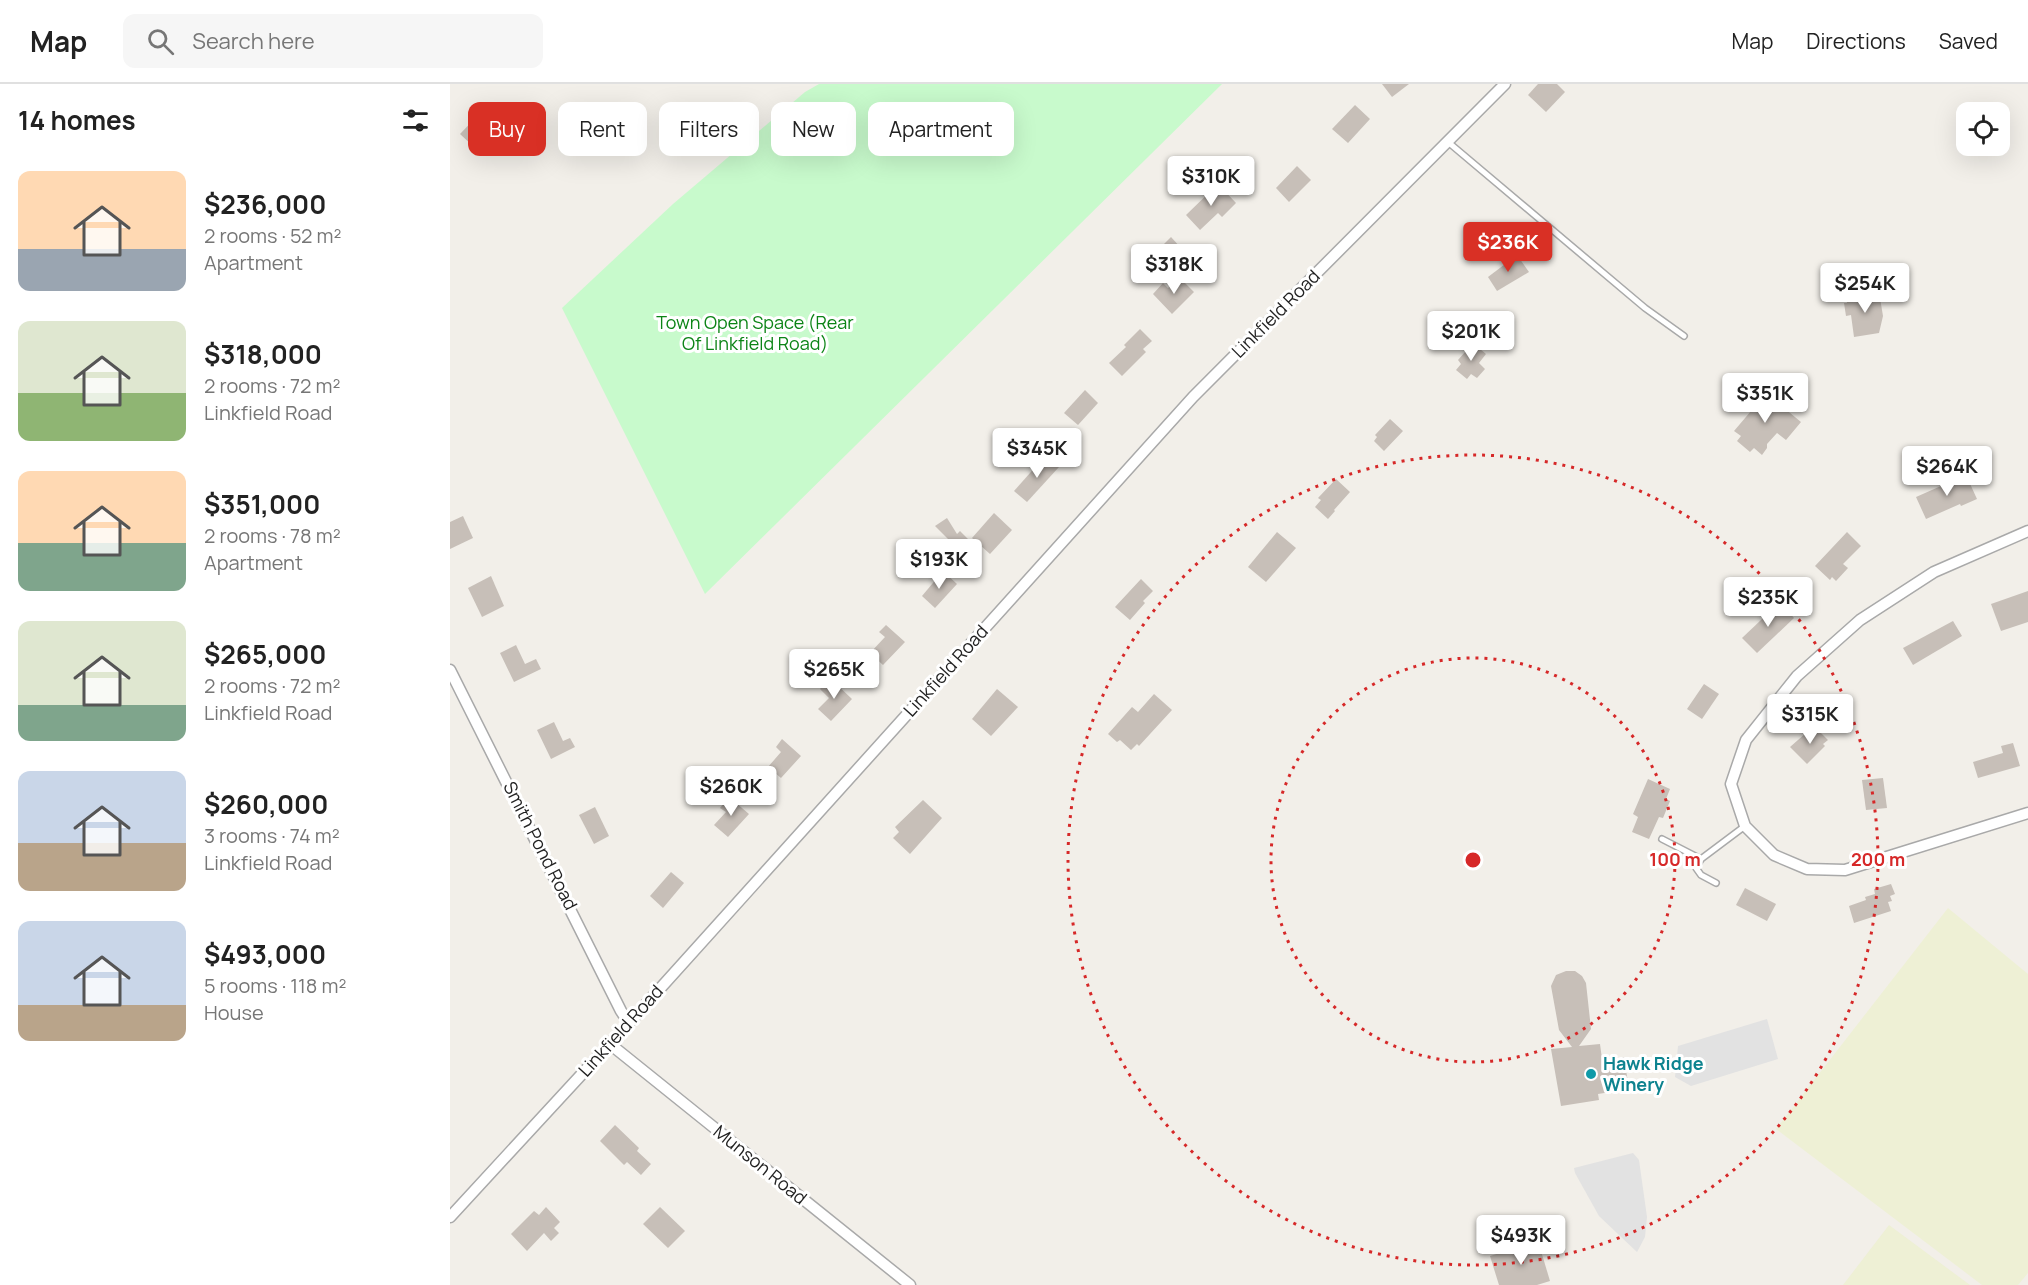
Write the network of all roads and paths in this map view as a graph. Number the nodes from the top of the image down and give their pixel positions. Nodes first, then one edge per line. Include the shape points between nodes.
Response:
1 (1505, 84) edge
2 (1448, 142) junction
3 (1684, 336) dead end
4 (2028, 531) edge
5 (450, 670) edge
6 (2028, 813) edge
7 (1744, 826) junction
8 (1662, 839) dead end
9 (1701, 859) junction
10 (1716, 883) dead end
11 (629, 1023) junction
12 (610, 1044) junction
13 (450, 1217) edge
14 (910, 1285) edge

1 - 2 street, Linkfield Road
2 - 3 lane via 1645,308
2 - 11 street, Linkfield Road via 1192,397
4 - 7 street via 1934,572 1860,620 1797,675 1746,740 1731,784
5 - 11 street, Smith Pond Road
6 - 7 street via 1845,870 1806,870 1774,855
7 - 9 lane
8 - 9 lane
9 - 10 lane via 1696,867 1701,875
11 - 12 street, Linkfield Road
12 - 13 street, Linkfield Road
12 - 14 street, Munson Road

